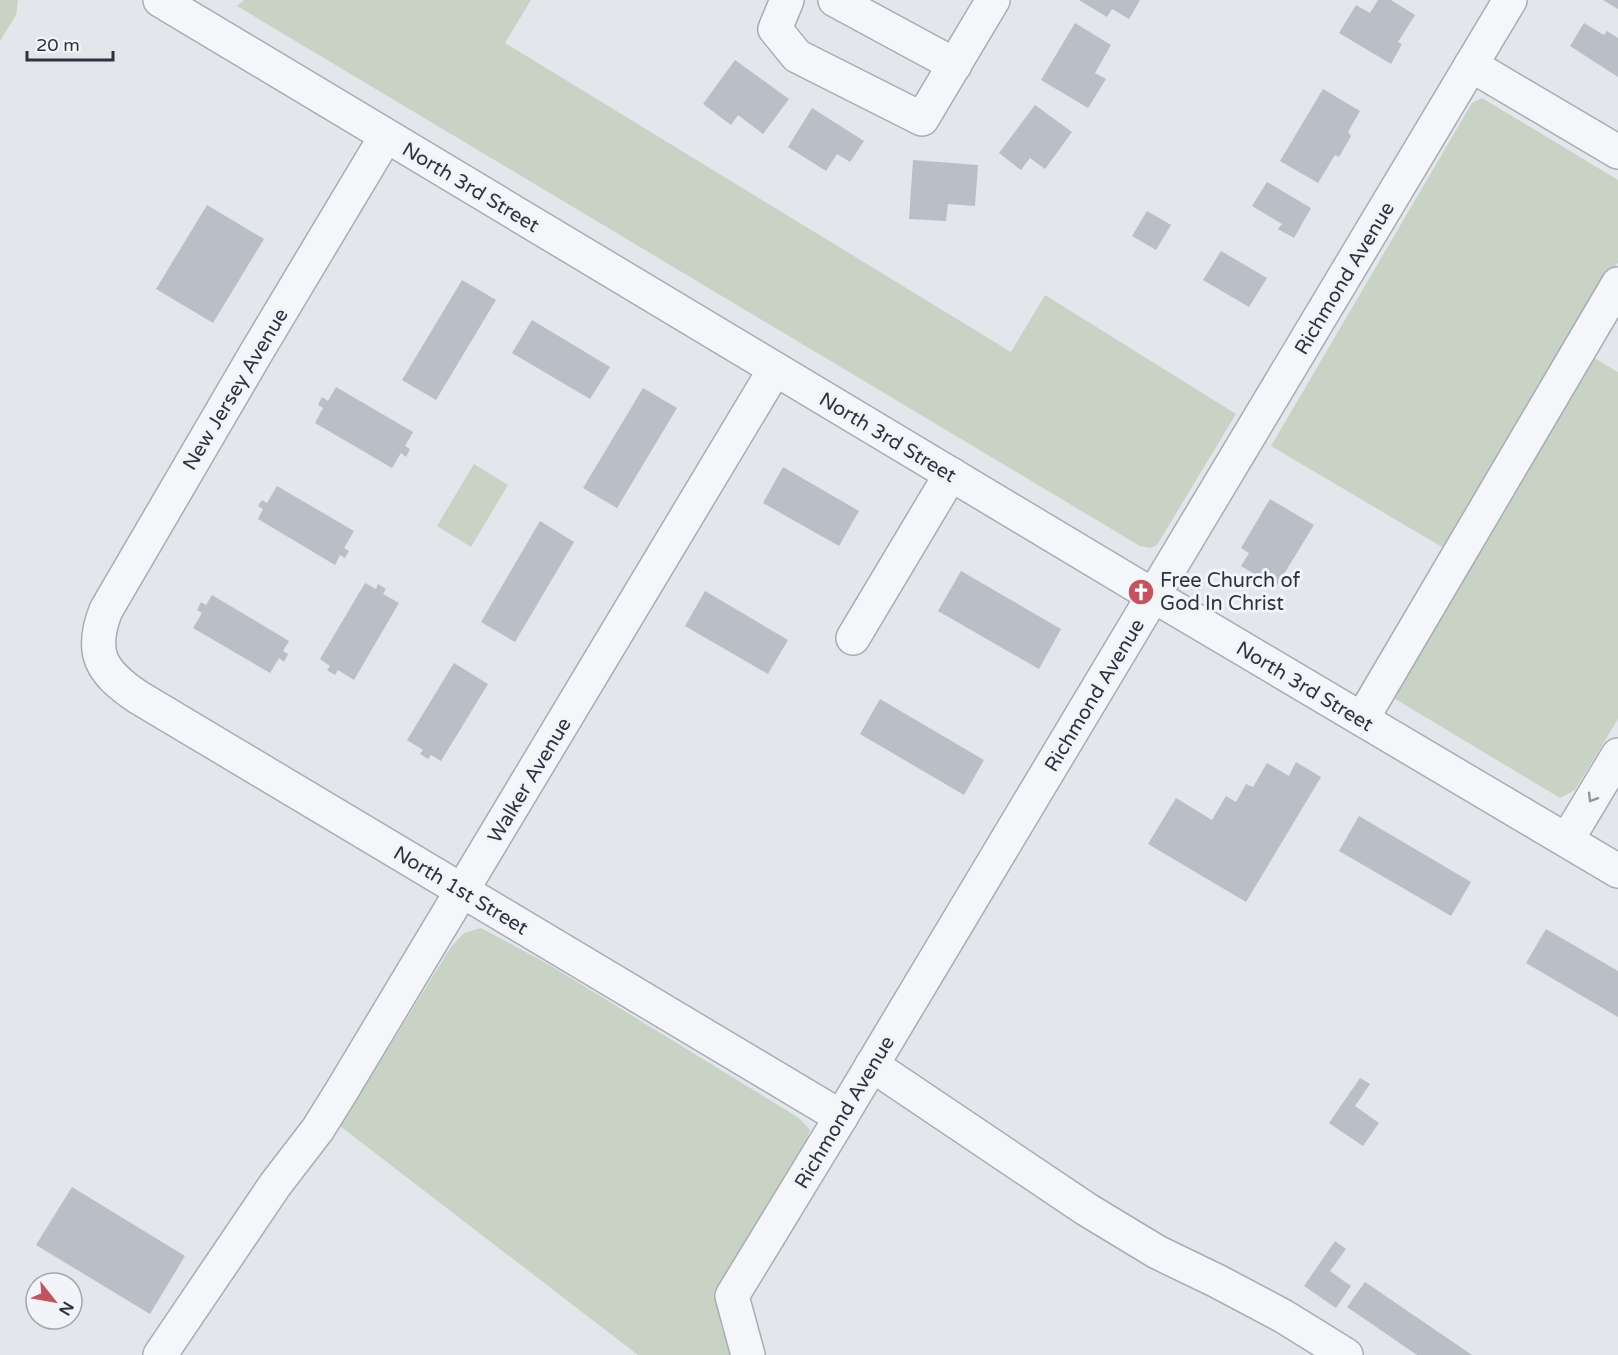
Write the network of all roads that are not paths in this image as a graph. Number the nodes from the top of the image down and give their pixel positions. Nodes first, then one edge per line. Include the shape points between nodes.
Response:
1 (160, 0) edge
2 (787, 0) edge
3 (835, 0) edge
4 (993, 0) edge
5 (1510, 0) edge
6 (955, 65) junction
7 (1472, 65) junction
8 (386, 136) junction
9 (1618, 152) edge
10 (1618, 284) edge
11 (775, 369) junction
12 (951, 474) junction
13 (1154, 596) junction
14 (853, 638) dead end
15 (98, 646) joint
16 (1362, 719) junction
17 (1618, 755) edge
18 (1567, 840) junction
19 (1618, 871) edge
20 (463, 891) junction
21 (872, 1065) junction
22 (841, 1117) junction
23 (160, 1355) edge
24 (748, 1355) edge
25 (1346, 1355) edge

1 - 8 street, North 3rd Street
2 - 6 street via 775,29 797,56 922,119
3 - 6 street
4 - 6 street
5 - 7 street, Richmond Avenue
7 - 9 street
7 - 13 street, Richmond Avenue
8 - 11 street, North 3rd Street
8 - 15 street, New Jersey Avenue via 106,610
10 - 16 street
11 - 12 street, North 3rd Street
11 - 20 street, Walker Avenue
12 - 13 street, North 3rd Street
12 - 14 street
13 - 16 street, North 3rd Street
13 - 21 street, Richmond Avenue
15 - 20 street, North 1st Street via 108,672 121,686
16 - 18 street, North 3rd Street
17 -> 18 street
18 - 19 street, North 3rd Street
20 - 22 street, North 1st Street
20 - 23 street, Walker Avenue via 318,1129 275,1185
21 - 22 street, Richmond Avenue
21 - 25 street via 1086,1209
22 - 24 street, Richmond Avenue via 732,1296

